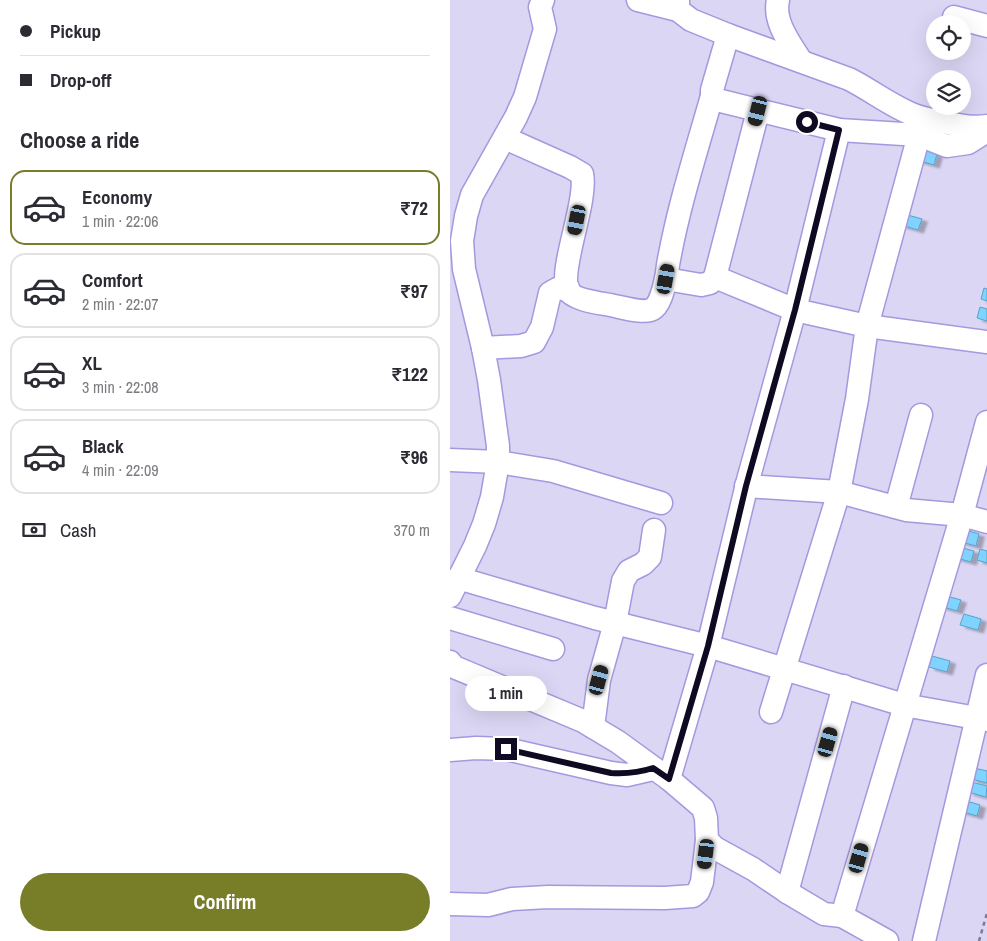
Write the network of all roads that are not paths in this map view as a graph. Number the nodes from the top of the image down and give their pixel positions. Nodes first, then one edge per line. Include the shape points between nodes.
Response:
1 (543, 0) edge
2 (638, 0) edge
3 (778, 0) edge
4 (678, 5) edge
5 (971, 19) edge
6 (986, 22) edge
7 (728, 36) junction
8 (801, 61) junction
9 (712, 96) junction
10 (758, 111) junction
11 (987, 126) edge
12 (839, 130) junction
13 (987, 131) edge
14 (919, 135) junction
15 (504, 138) junction
16 (715, 277) junction
17 (666, 279) junction
18 (568, 288) junction
19 (795, 310) junction
20 (867, 326) junction
21 (987, 342) edge
22 (483, 348) junction
23 (921, 415) dead end
24 (987, 422) edge
25 (450, 460) edge
26 (498, 462) junction
27 (746, 486) junction
28 (839, 492) junction
29 (661, 503) dead end
30 (896, 507) junction
31 (962, 515) junction
32 (987, 522) edge
33 (654, 530) dead end
34 (454, 587) edge
35 (450, 618) edge
36 (615, 622) junction
37 (708, 646) junction
38 (553, 649) dead end
39 (450, 662) edge
40 (784, 670) junction
41 (987, 675) edge
42 (844, 686) junction
43 (904, 705) junction
44 (771, 712) dead end
45 (982, 719) edge
46 (593, 727) junction
47 (450, 750) edge
48 (661, 774) junction
49 (707, 840) junction
50 (786, 892) junction
51 (450, 904) edge
52 (842, 916) junction
53 (887, 941) edge
54 (924, 941) edge

1 - 15 street via 540,7 545,29 525,97
2 - 4 street
3 - 8 street via 779,21
4 - 7 street via 691,20
5 - 6 street
7 - 8 street
7 - 9 street
8 - 11 street via 849,79 914,115 974,128
9 - 10 street
9 - 17 street via 673,236
10 - 12 street
10 - 16 street
12 - 14 street
12 - 19 street
13 - 14 street via 968,143 948,146
14 - 20 street
15 - 18 street via 582,174 567,273
15 - 22 street via 472,195 462,241 464,269
16 - 17 street via 710,283 701,285
16 - 19 street
17 - 18 street via 656,307 649,312 581,299 572,295
18 - 22 street via 550,293 542,327 534,342
19 - 20 street
19 - 27 street
20 - 21 street
20 - 28 street
22 - 26 street
23 - 30 street
24 - 31 street
25 - 26 street
26 - 29 street via 553,471
26 - 34 street via 484,524
27 - 28 street
27 - 37 street
28 - 30 street
28 - 40 street
30 - 31 street
31 - 32 street
31 - 43 street
33 - 36 street via 650,557 626,576
34 - 36 street
35 - 38 street
36 - 37 street
36 - 46 street via 599,680
37 - 40 street
37 - 48 street
39 - 46 street via 454,667
40 - 42 street
40 - 44 street
41 - 45 street
42 - 43 street
42 - 50 street
43 - 45 street
43 - 52 street
45 - 54 street
46 - 48 street
47 - 48 street via 506,749 611,773
48 - 49 street via 703,808
49 - 50 street
49 - 51 street via 702,882 693,896 548,897 512,899 488,905
50 - 52 street via 824,914
52 - 53 street

